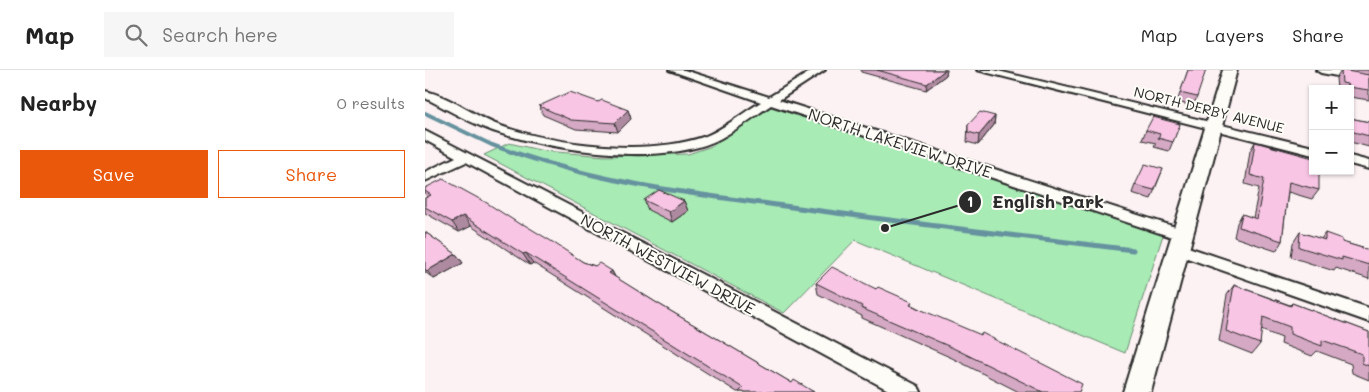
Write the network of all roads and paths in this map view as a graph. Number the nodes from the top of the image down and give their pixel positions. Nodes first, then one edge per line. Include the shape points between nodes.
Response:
1 (674, 70) edge
2 (821, 70) edge
3 (981, 70) edge
4 (1230, 70) edge
5 (1321, 70) edge
6 (1369, 79) edge
7 (425, 94) edge
8 (770, 101) junction
9 (1214, 127) junction
10 (425, 135) edge
11 (1309, 150) edge
12 (465, 157) junction
13 (1354, 161) edge
14 (1369, 165) edge
15 (425, 177) edge
16 (1181, 242) junction
17 (1369, 315) edge
18 (911, 392) edge
19 (1137, 392) edge

1 - 8 street, NORTH LAKEVIEW DRIVE
2 - 8 street
3 - 9 street, NORTH DERBY AVENUE
4 - 9 street
5 - 6 street
7 - 8 street via 496,128 550,144 613,150 687,146 709,139
8 - 16 street, NORTH LAKEVIEW DRIVE
9 - 11 street, NORTH DERBY AVENUE
9 - 16 street
10 - 12 street, NORTH WESTVIEW DRIVE
12 - 15 street
12 - 18 street, NORTH WESTVIEW DRIVE
13 - 14 street
16 - 17 street, NORTH LAKEVIEW DRIVE
16 - 19 street

